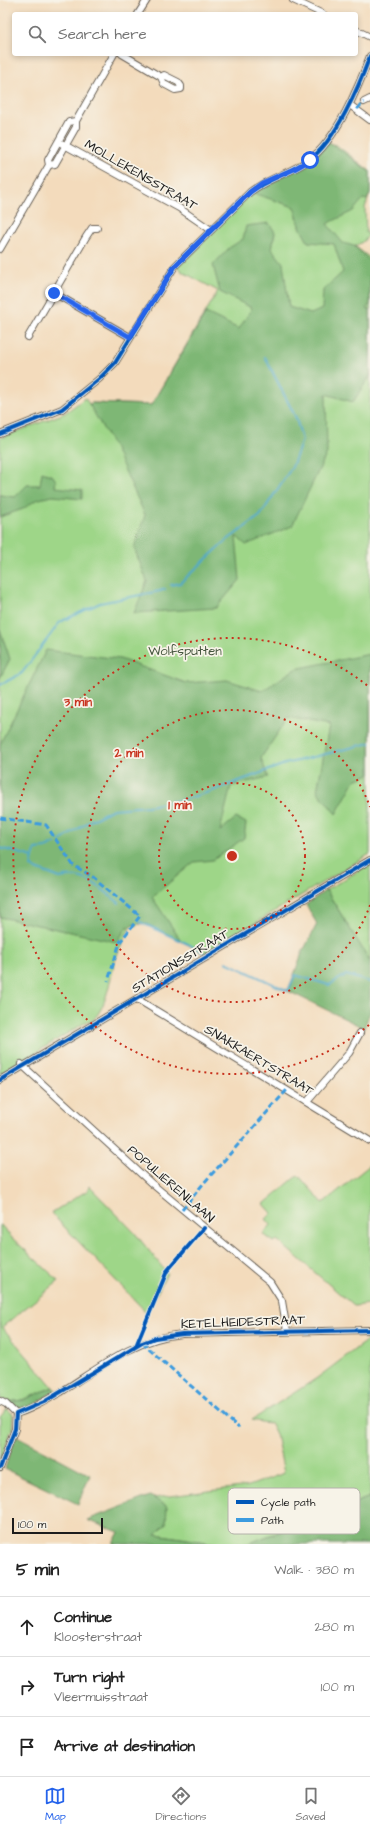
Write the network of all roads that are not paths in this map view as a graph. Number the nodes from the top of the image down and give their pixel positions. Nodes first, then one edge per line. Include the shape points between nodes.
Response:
1 (147, 0) edge
2 (293, 0) edge
3 (139, 12) edge
4 (319, 12) edge
5 (358, 31) edge
6 (370, 37) edge
7 (113, 56) edge
8 (125, 56) edge
9 (370, 56) edge
10 (161, 77) dead end
11 (350, 105) junction
12 (370, 120) edge
13 (76, 121) junction
14 (59, 142) junction
15 (65, 145) junction
16 (49, 165) junction
17 (97, 228) dead end
18 (211, 230) junction
19 (0, 249) edge
20 (54, 293) junction
21 (130, 337) junction
22 (28, 338) dead end
23 (0, 434) edge
24 (370, 860) edge
25 (137, 999) junction
26 (360, 1033) dead end
27 (22, 1065) junction
28 (0, 1080) edge
29 (307, 1102) junction
30 (370, 1141) edge
31 (370, 1330) edge
32 (287, 1331) junction
33 (0, 1401) edge
34 (16, 1414) junction
35 (0, 1468) edge

1 - 3 street
2 - 4 street
5 - 6 street
7 - 13 street
8 - 10 street
9 - 11 street
11 - 12 street
11 - 18 street via 328,141 310,160 262,183
13 - 14 street via 69,122
13 - 15 street via 76,127
14 - 15 street, MOLLEKENSSTRAAT
14 - 16 street via 48,160
15 - 16 street via 55,164
15 - 18 street, MOLLEKENSSTRAAT via 178,208
16 - 19 street
17 - 20 street via 92,228 86,237
18 - 21 street via 175,266
20 - 21 street
20 - 22 street
21 - 23 street via 115,363 62,409
24 - 25 street, STATIONSSTRAAT
25 - 27 street, STATIONSSTRAAT
25 - 29 street, SNAKKAERTSTRAAT
26 - 29 street via 349,1053
27 - 28 street, STATIONSSTRAAT
27 - 32 street, POPULIERENLAAN via 151,1183 270,1282 282,1301
29 - 30 street, SNAKKAERTSTRAAT
31 - 32 street, KETELHEIDESTRAAT
32 - 34 street, KETELHEIDESTRAAT via 182,1334 155,1338 133,1347 44,1402
33 - 34 street
34 - 35 street via 15,1429

